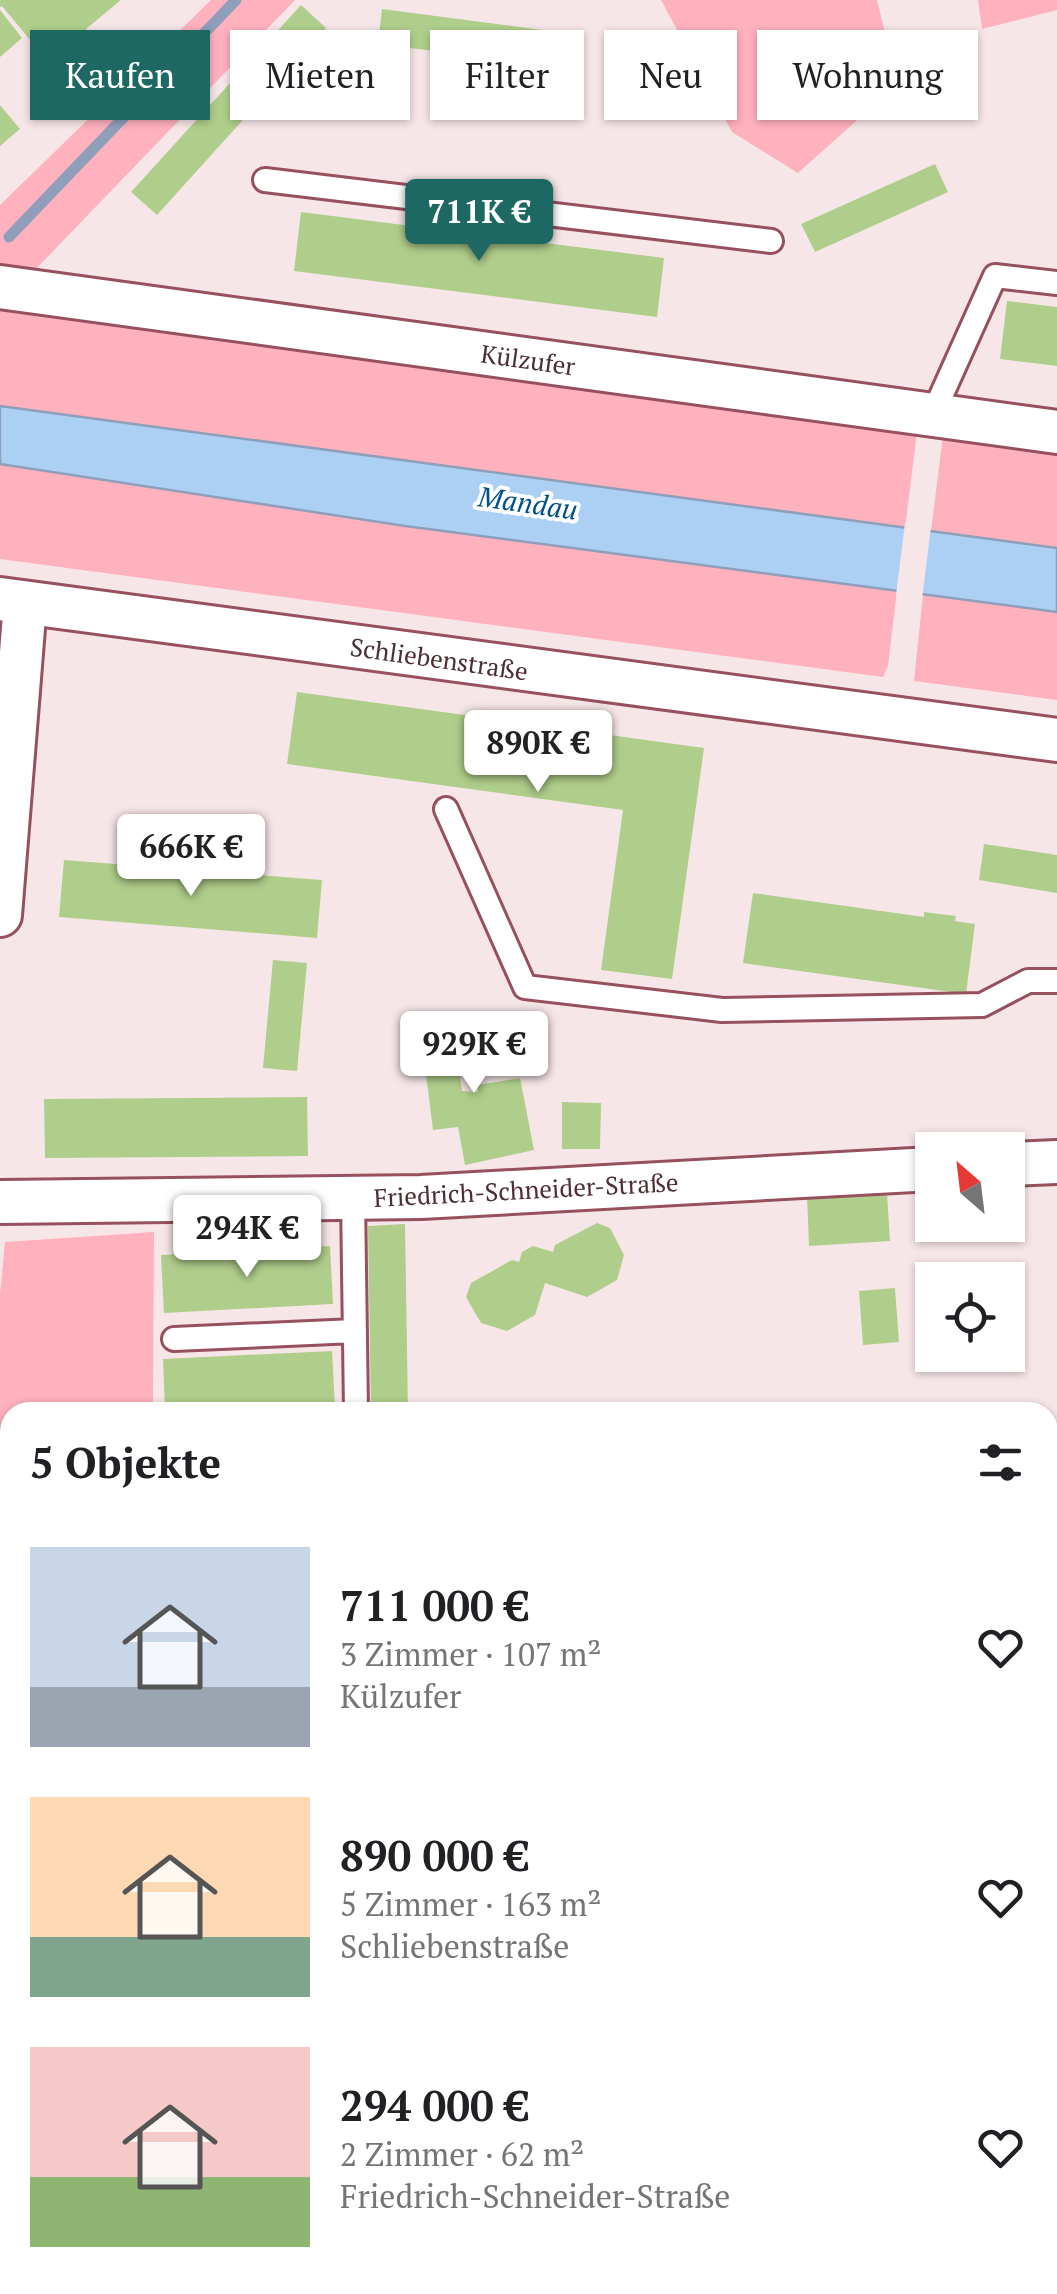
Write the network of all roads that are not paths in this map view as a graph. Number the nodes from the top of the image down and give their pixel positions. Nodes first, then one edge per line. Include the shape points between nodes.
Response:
1 (265, 180) dead end
2 (771, 241) dead end
3 (1057, 283) edge
4 (0, 288) edge
5 (932, 416) junction
6 (1057, 432) edge
7 (13, 601) edge
8 (1057, 740) edge
9 (446, 809) dead end
10 (0, 915) edge
11 (1057, 981) edge
12 (1057, 1162) edge
13 (1025, 1163) edge
14 (915, 1169) edge
15 (353, 1197) junction
16 (0, 1202) edge
17 (355, 1331) junction
18 (174, 1339) dead end
19 (356, 1402) edge

1 - 2 lane
3 - 5 lane via 995,276
4 - 5 street, Külzufer
5 - 6 street, Külzufer
7 - 8 street, Schliebenstraße
7 - 10 street
9 - 11 lane via 525,986 722,1010 982,1005 1028,981
12 - 13 street
14 - 15 street, Friedrich-Schneider-Straße
15 - 16 street, Friedrich-Schneider-Straße
15 - 17 lane
17 - 18 lane
17 - 19 lane

